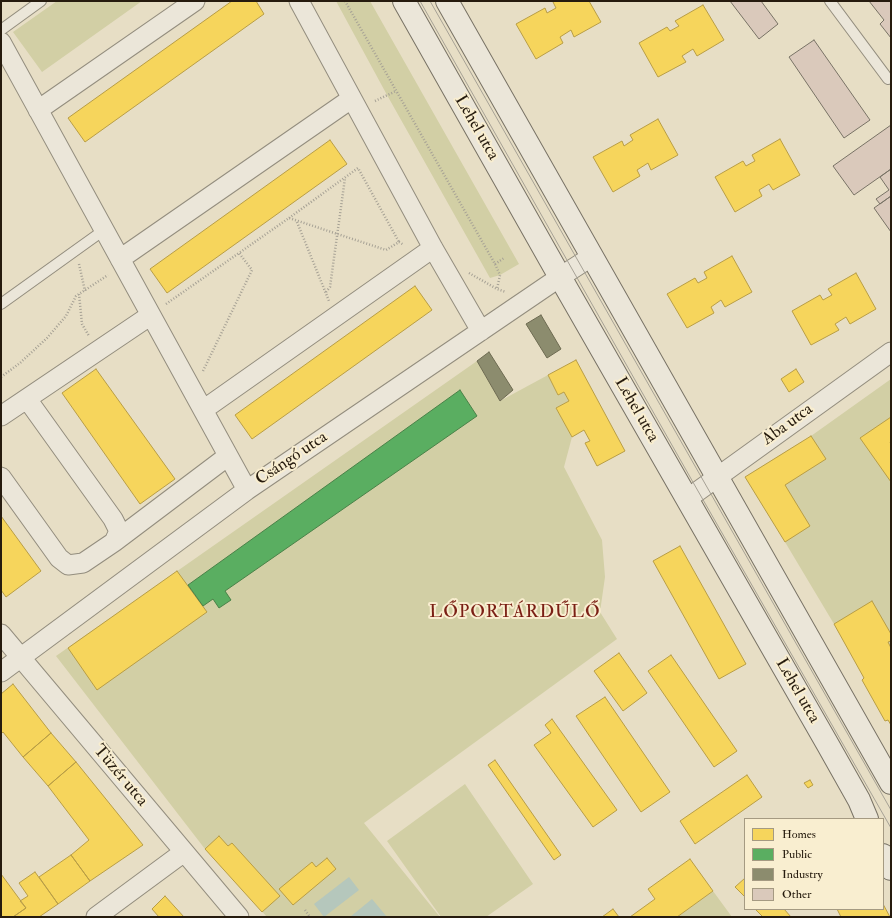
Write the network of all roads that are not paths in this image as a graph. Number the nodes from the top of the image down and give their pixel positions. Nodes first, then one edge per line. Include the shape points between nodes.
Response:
1 (41, 1) edge
2 (195, 1) edge
3 (299, 1) edge
4 (404, 1) edge
5 (447, 1) edge
6 (830, 1) edge
7 (1, 30) edge
8 (1, 42) edge
9 (888, 79) dead end
10 (354, 104) junction
11 (38, 110) junction
12 (104, 230) junction
13 (432, 255) junction
14 (591, 257) junction
15 (122, 262) junction
16 (560, 277) junction
17 (1, 304) edge
18 (151, 315) junction
19 (481, 330) junction
20 (891, 352) edge
21 (27, 398) junction
22 (203, 410) junction
23 (1, 416) edge
24 (228, 456) junction
25 (1, 477) edge
26 (716, 477) junction
27 (247, 490) junction
28 (687, 499) junction
29 (114, 542) junction
30 (1, 634) edge
31 (20, 658) junction
32 (1, 672) edge
33 (891, 783) edge
34 (867, 818) edge
35 (184, 852) junction
36 (884, 857) edge
37 (891, 869) edge
38 (96, 917) edge
39 (239, 917) edge

1 - 7 lane
2 - 11 street
3 - 10 street
4 - 16 main road, Lehel utca
5 - 14 main road
6 - 9 lane
8 - 11 street
10 - 13 street
10 - 15 street
11 - 12 street
12 - 15 street
12 - 17 lane
13 - 19 street
13 - 22 street via 335,317
14 - 16 street, Csángó utca
14 - 26 main road
15 - 18 street
16 - 19 street, Csángó utca
16 - 28 main road, Lehel utca
18 - 21 street
18 - 22 street
19 - 27 street, Csángó utca
20 - 26 street, Aba utca
21 - 23 street
21 - 29 street via 113,519 119,531
22 - 24 street
24 - 27 street
24 - 29 street
25 - 29 street via 59,558 68,565 83,564
26 - 28 street, Aba utca
26 - 33 main road
27 - 31 street, Csángó utca
28 - 34 main road, Lehel utca via 836,758
30 - 31 street, Tüzér utca
31 - 32 street, Csángó utca
31 - 35 street, Tüzér utca
35 - 38 street
35 - 39 street, Tüzér utca
36 - 37 main road

